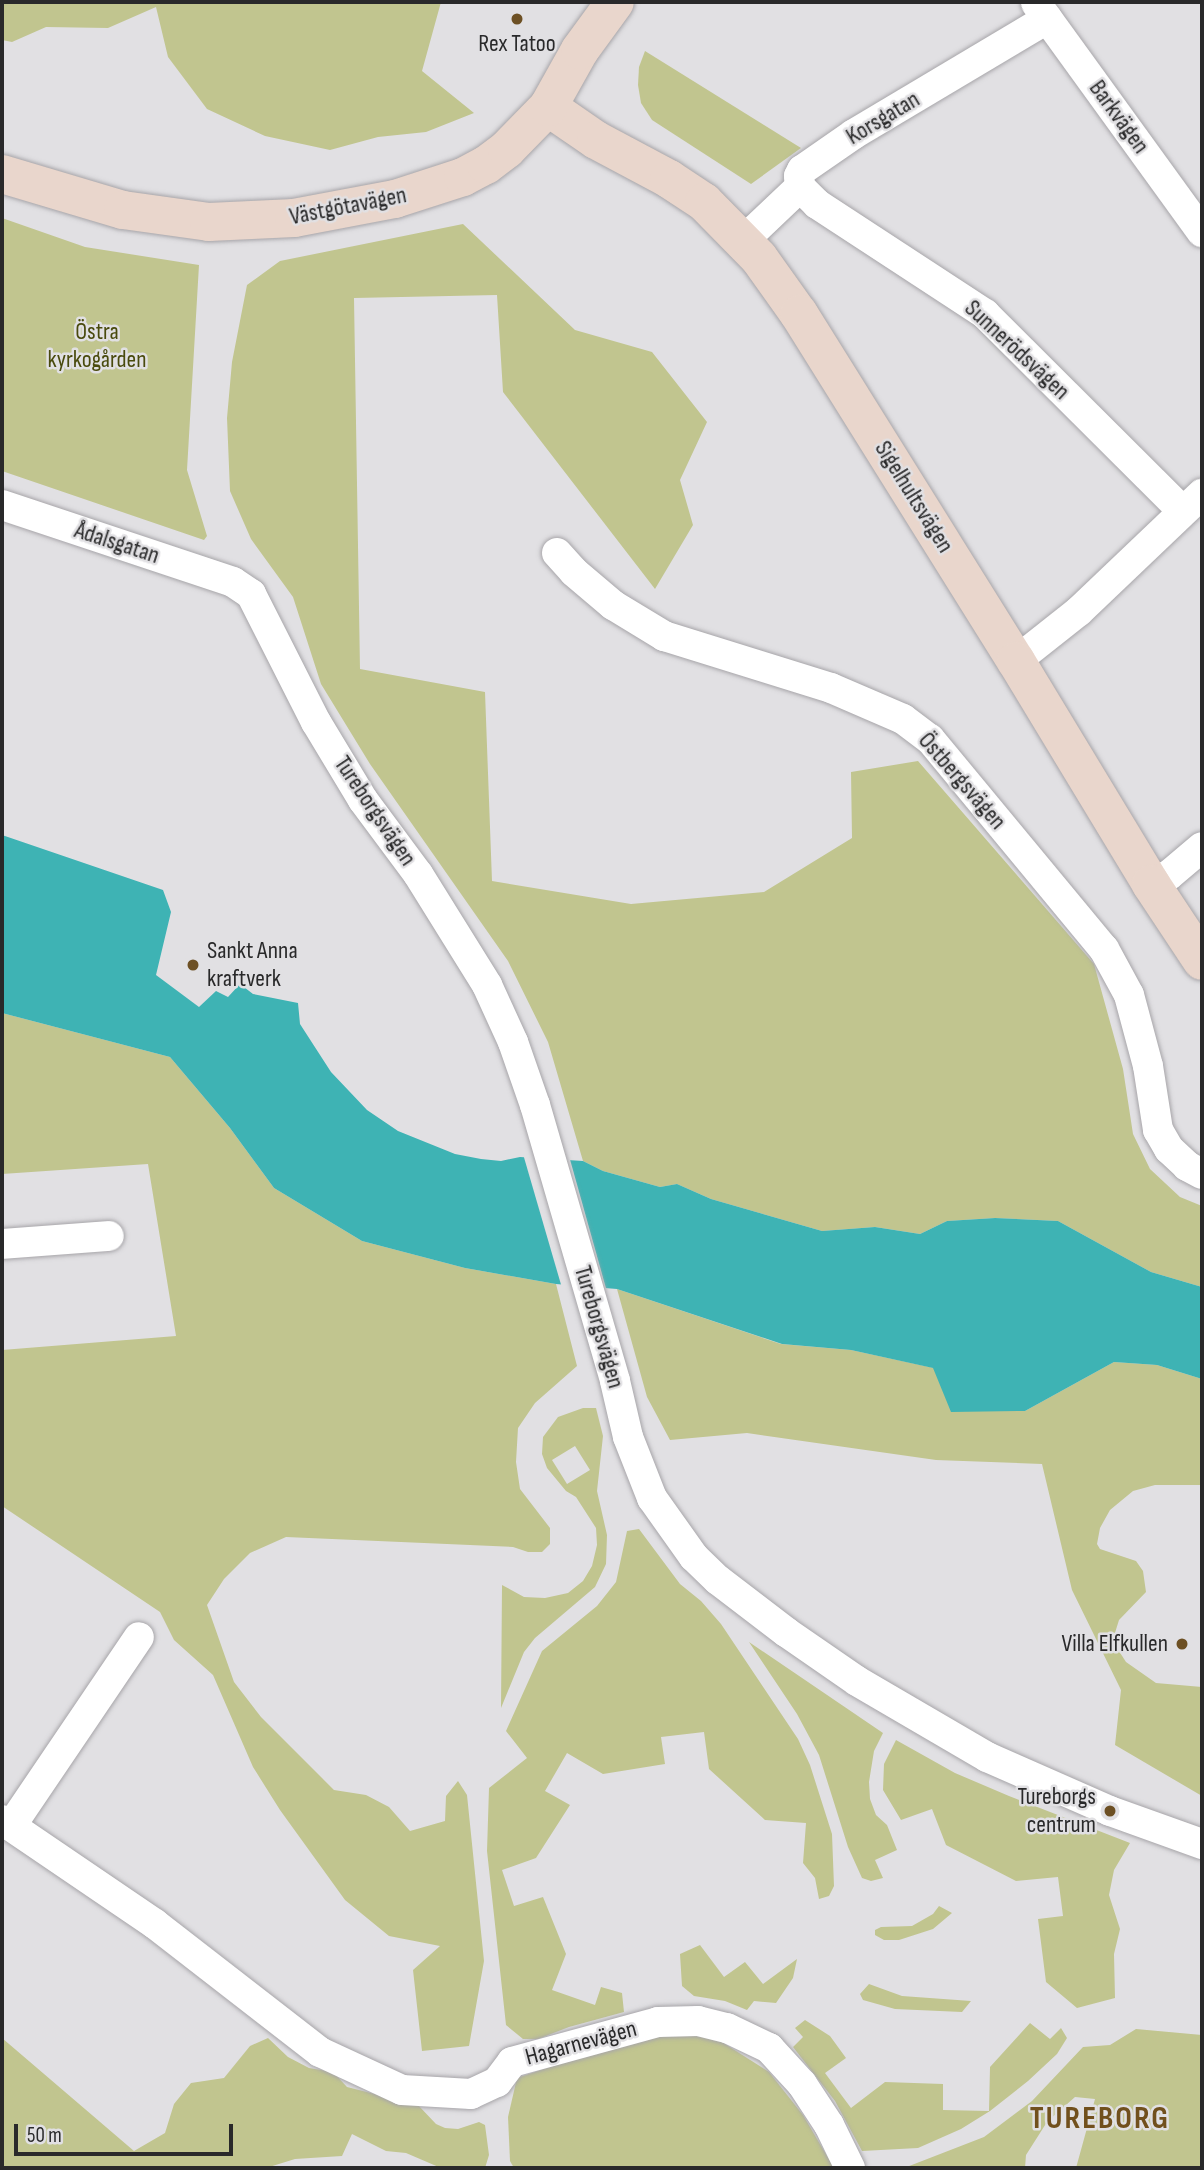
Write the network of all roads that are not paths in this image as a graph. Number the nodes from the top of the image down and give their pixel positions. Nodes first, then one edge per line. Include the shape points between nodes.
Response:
1 (615, 2) edge
2 (1041, 10) edge
3 (548, 107) junction
4 (2, 174) edge
5 (800, 187) junction
6 (1202, 232) edge
7 (743, 241) junction
8 (1192, 503) edge
9 (2, 505) edge
10 (557, 553) dead end
11 (233, 582) joint
12 (1016, 661) junction
13 (1202, 847) edge
14 (1151, 884) junction
15 (1202, 961) edge
16 (1202, 1174) edge
17 (109, 1236) dead end
18 (2, 1244) edge
19 (139, 1637) dead end
20 (7, 1823) edge
21 (1202, 1844) edge
22 (850, 2168) edge

1 - 3 street, Västgötavägen via 580,50
2 - 5 street, Korsgatan via 802,170
2 - 6 street, Barkvägen
3 - 4 street, Västgötavägen via 508,149 463,177 396,199 294,218 176,220 123,210
3 - 7 street, Sigelhultsvägen via 705,202
5 - 7 street, Korsgatan
5 - 8 street, Sunnerödsvägen via 817,204 985,314
7 - 12 street, Sigelhultsvägen via 799,314
8 - 12 street via 1079,611
9 - 11 street, Ådalsgatan
10 - 16 street, Östbergsvägen via 613,605 664,636 831,688 903,719 930,739 1104,948 1129,995 1148,1066 1158,1130 1169,1149
11 - 21 street, Tureborgsvägen via 251,594 263,613 316,722 487,985 535,1105 628,1437 652,1498 694,1557 718,1580 857,1681 987,1757 1110,1811
12 - 14 street, Sigelhultsvägen
13 - 14 street
14 - 15 street, Sigelhultsvägen
17 - 18 street
19 - 20 street
20 - 22 street, Hagarnevägen via 155,1924 320,2052 402,2090 471,2094 497,2082 512,2062 658,2022 698,2021 727,2028 769,2048 803,2084

